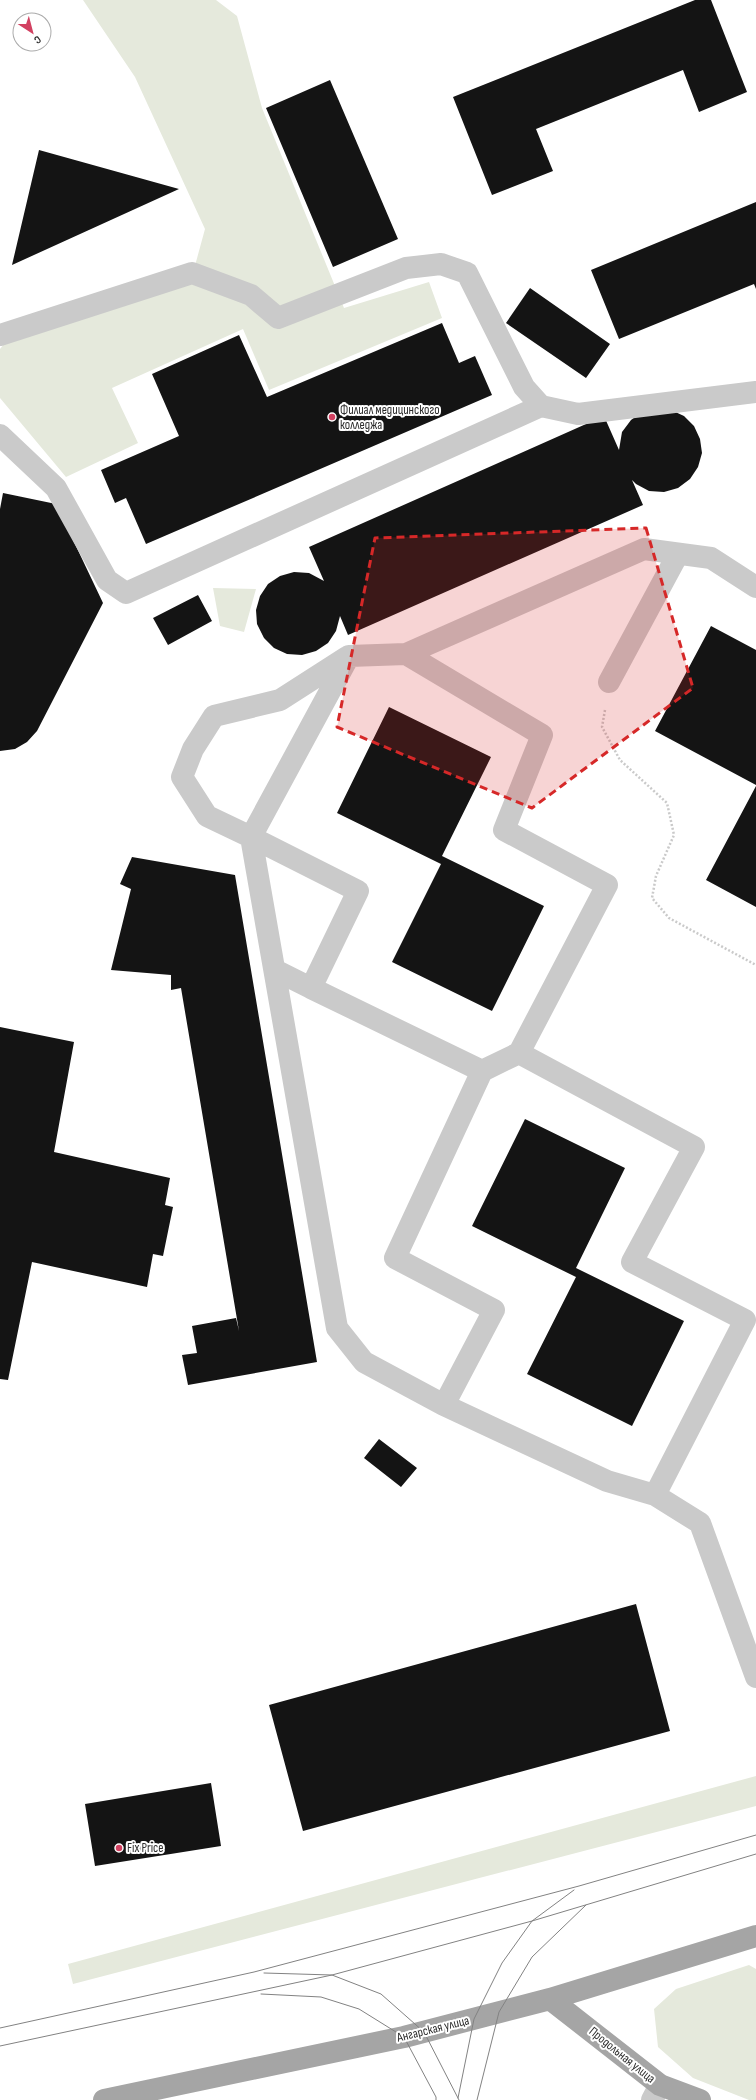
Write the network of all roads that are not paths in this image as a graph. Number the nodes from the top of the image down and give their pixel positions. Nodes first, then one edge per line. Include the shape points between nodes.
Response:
1 (0, 335) edge
2 (756, 392) edge
3 (541, 406) junction
4 (0, 435) edge
5 (678, 554) junction
6 (756, 587) edge
7 (406, 654) junction
8 (349, 656) junction
9 (609, 682) road end
10 (251, 837) junction
11 (275, 970) junction
12 (311, 988) junction
13 (519, 1053) junction
14 (482, 1071) junction
15 (444, 1405) junction
16 (655, 1495) junction
17 (756, 1677) edge
18 (756, 1936) edge
19 (550, 1999) junction
20 (656, 2092) edge
21 (126, 2098) edge
22 (104, 2100) edge
23 (700, 2100) edge

1 - 3 lane via 192,273 251,295 278,318 406,268 441,264 467,274 524,387
2 - 3 lane via 578,414
3 - 4 lane via 126,593 107,580 56,488
5 - 6 lane via 711,558
5 - 7 lane via 644,549
5 - 9 lane
7 - 8 lane
7 - 13 lane via 542,735 504,830 607,885
8 - 10 lane
8 - 10 lane via 280,700 214,716 193,749 182,777 207,816
10 - 11 lane
10 - 12 lane via 358,891
11 - 12 lane
11 - 15 lane via 337,1328 364,1362
12 - 14 lane
13 - 14 lane
13 - 16 lane via 694,1147 632,1262 745,1320
14 - 15 lane via 395,1258 494,1310
15 - 16 lane via 607,1481
16 - 17 lane via 700,1523
18 - 19 main road, Ангарская улица
19 - 20 main road, Продольная улица
19 - 21 main road, Ангарская улица via 404,2037
20 - 23 main road, Продольная улица
21 - 22 main road, Ангарская улица

